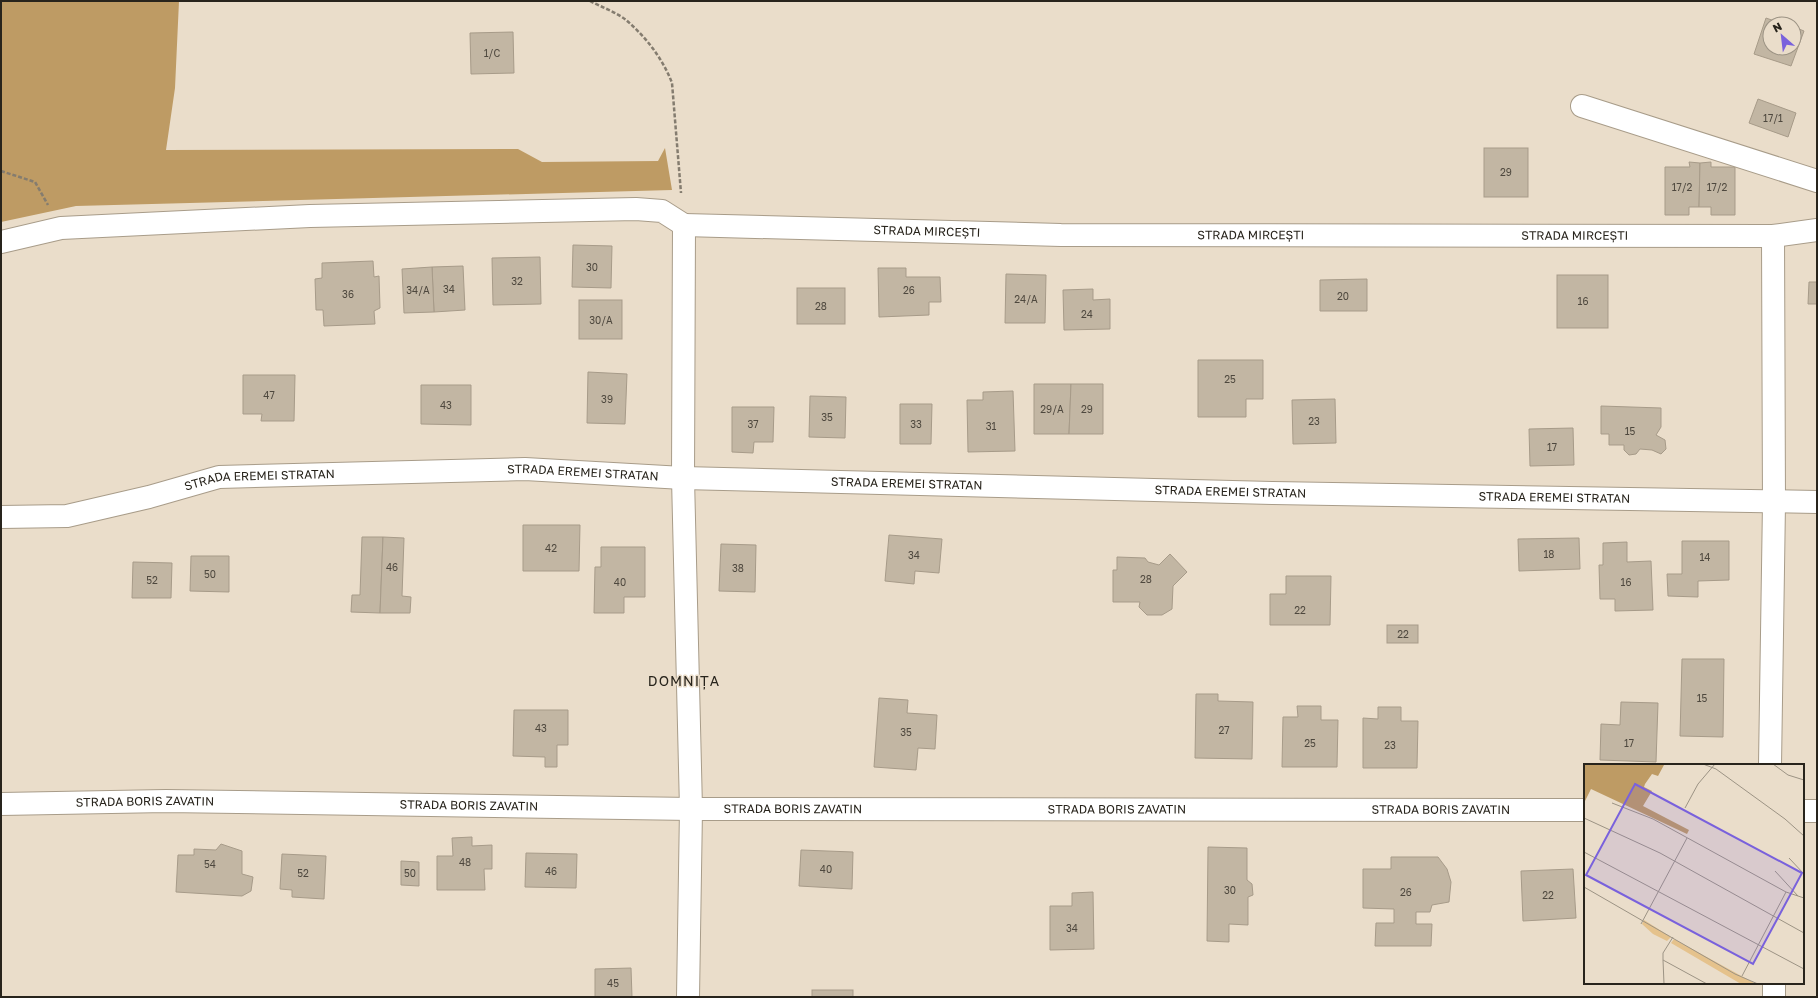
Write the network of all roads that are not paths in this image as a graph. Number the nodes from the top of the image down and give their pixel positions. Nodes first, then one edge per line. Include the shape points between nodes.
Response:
1 (1582, 106) dead end
2 (1817, 181) edge
3 (684, 225) junction
4 (1817, 230) edge
5 (1773, 236) junction
6 (1, 242) edge
7 (682, 478) junction
8 (1817, 502) edge
9 (1774, 503) junction
10 (1, 517) edge
11 (1770, 764) edge
12 (1, 804) edge
13 (691, 809) junction
14 (1584, 810) edge
15 (1804, 811) edge
16 (1817, 811) edge
17 (1774, 984) edge
18 (688, 997) edge
19 (1774, 997) edge

1 - 2 street
3 - 5 street, STRADA MIRCEȘTI via 1061,235
3 - 6 street via 662,211 636,209 310,216 62,228
3 - 7 street
4 - 5 street, STRADA MIRCEȘTI
5 - 9 street
7 - 9 street, STRADA EREMEI STRATAN
7 - 10 street, STRADA EREMEI STRATAN via 525,469 220,477 67,516
7 - 13 street
8 - 9 street, STRADA EREMEI STRATAN
9 - 11 street
12 - 13 street, STRADA BORIS ZAVATIN via 166,801
13 - 14 street, STRADA BORIS ZAVATIN
13 - 18 street
15 - 16 street
17 - 19 street

